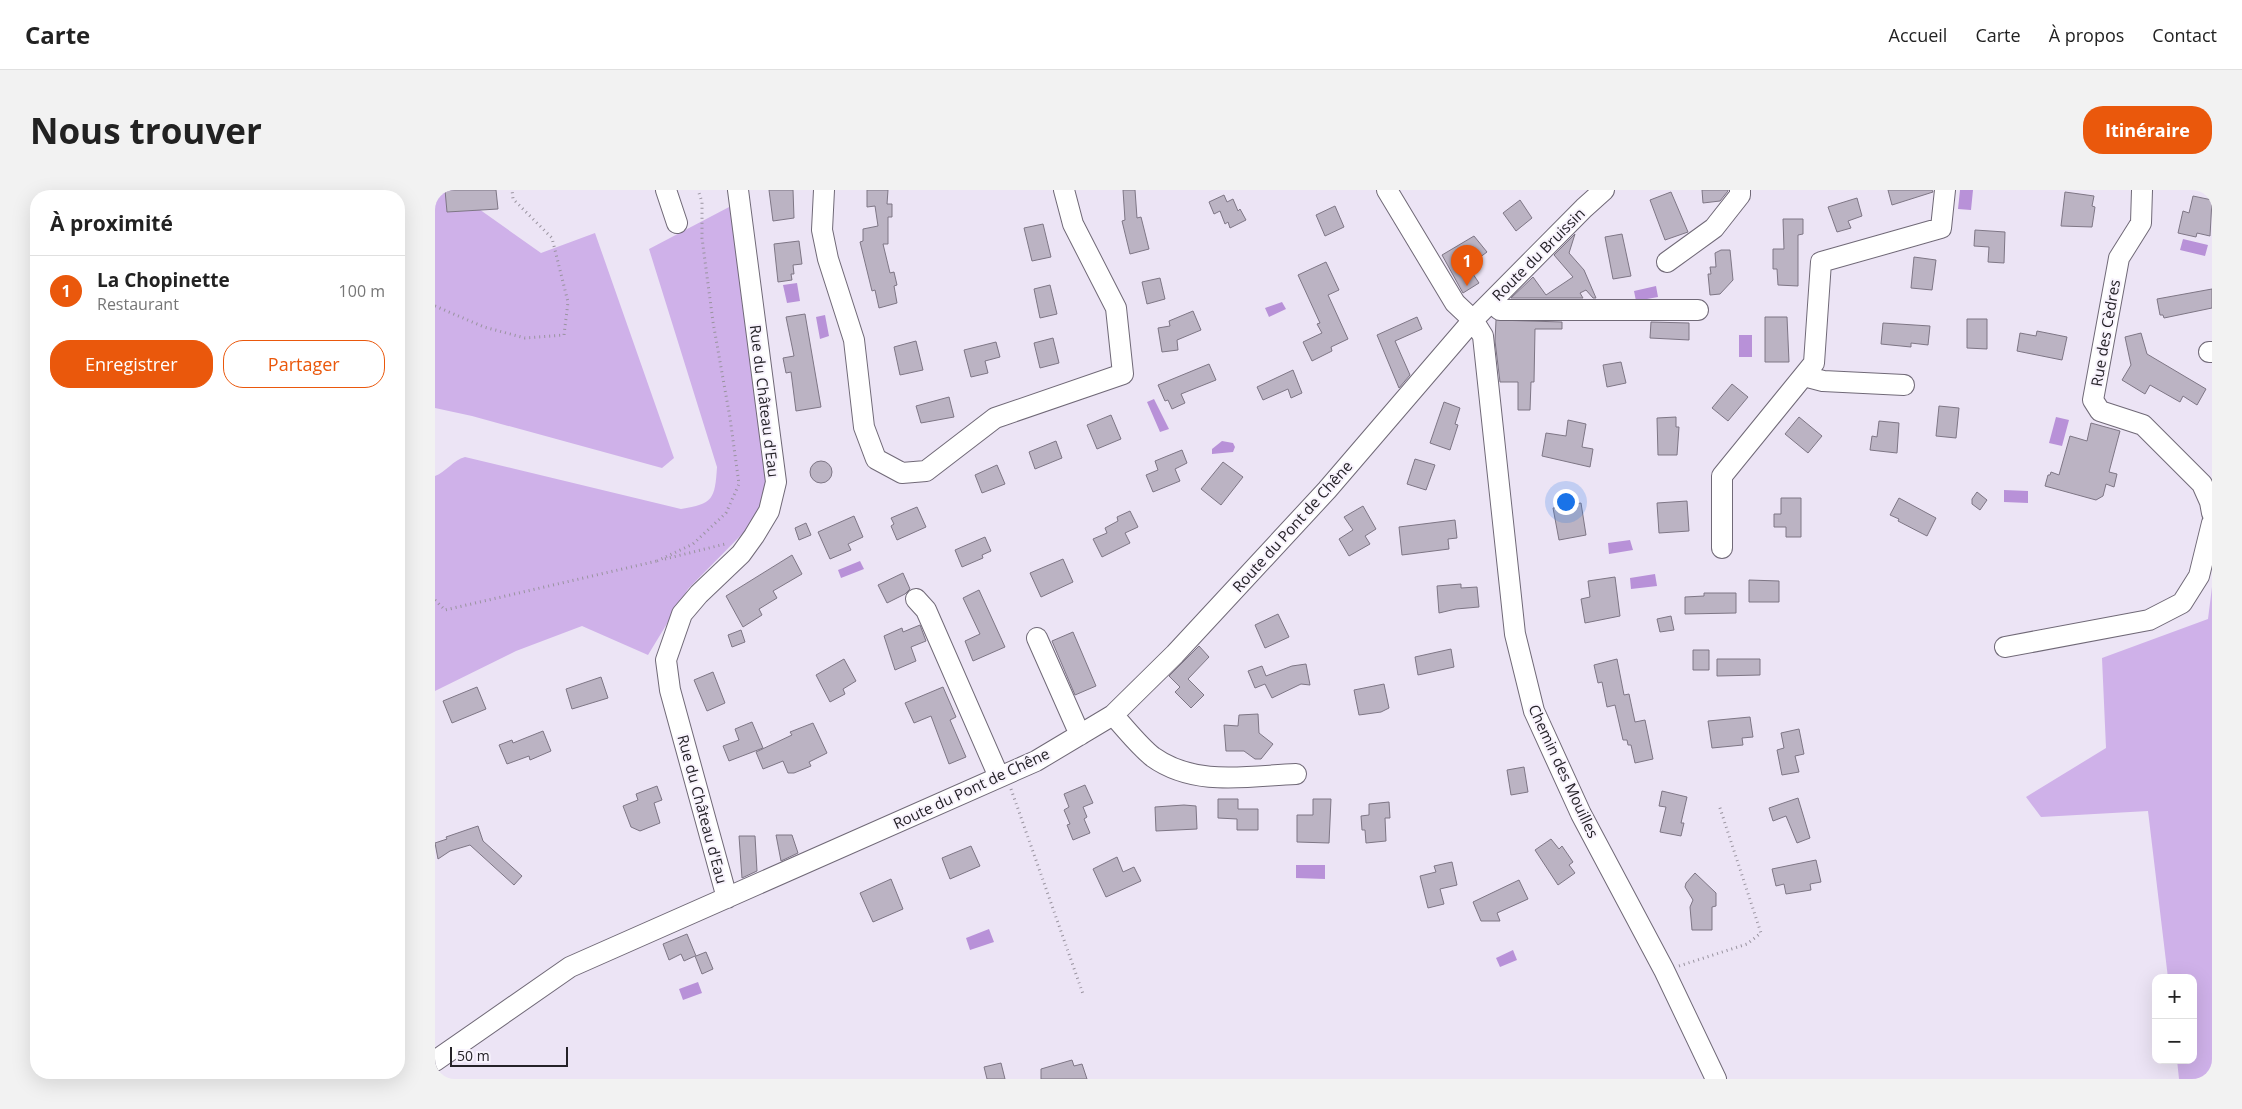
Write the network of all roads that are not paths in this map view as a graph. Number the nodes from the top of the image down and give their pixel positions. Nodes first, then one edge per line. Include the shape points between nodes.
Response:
1 (665, 190) edge
2 (738, 190) edge
3 (824, 190) edge
4 (1064, 190) edge
5 (1387, 190) edge
6 (1604, 190) edge
7 (1740, 190) edge
8 (1945, 190) edge
9 (2142, 190) edge
10 (677, 223) dead end
11 (1667, 262) dead end
12 (1491, 302) junction
13 (1698, 310) dead end
14 (1473, 320) junction
15 (1804, 376) junction
16 (1904, 385) dead end
17 (2212, 513) edge
18 (2212, 523) edge
19 (1722, 548) dead end
20 (916, 599) dead end
21 (1037, 638) dead end
22 (2005, 647) dead end
23 (1034, 663) dead end
24 (1113, 715) junction
25 (1074, 738) junction
26 (1296, 774) dead end
27 (1002, 776) junction
28 (727, 898) junction
29 (435, 1062) edge
30 (1716, 1079) edge

1 - 10 street
2 - 28 street, Rue du Château d'Eau via 776,482 769,511 754,536 741,554 682,614 666,660 670,690
3 - 4 street via 822,230 854,340 864,426 876,459 902,473 926,471 995,418 1123,374 1116,308 1073,224
5 - 14 street via 1455,303
6 - 12 street, Route du Bruissin
7 - 11 street via 1740,195 1714,228
8 - 15 street via 1941,228 1821,262 1814,363
9 - 17 street, Rue des Cèdres via 2141,223 2119,258 2093,400 2100,411 2143,425 2202,484
12 - 13 street via 1500,310
12 - 14 street, Route du Bruissin
14 - 24 street, Route du Pont de Chêne via 1327,490 1175,654
14 - 30 street, Chemin des Mouilles via 1483,336 1515,634 1534,711 1581,814 1664,970
15 - 16 street via 1823,381
15 - 19 street via 1722,476
18 - 22 street via 2199,576 2182,602 2149,620
20 - 27 street via 926,610
21 - 25 street
23 - 25 street
24 - 25 street, Route du Pont de Chêne
24 - 26 street via 1153,757 1179,772 1208,778
25 - 27 street, Route du Pont de Chêne
27 - 28 street, Route du Pont de Chêne
28 - 29 street, Route du Pont de Chêne via 570,967

